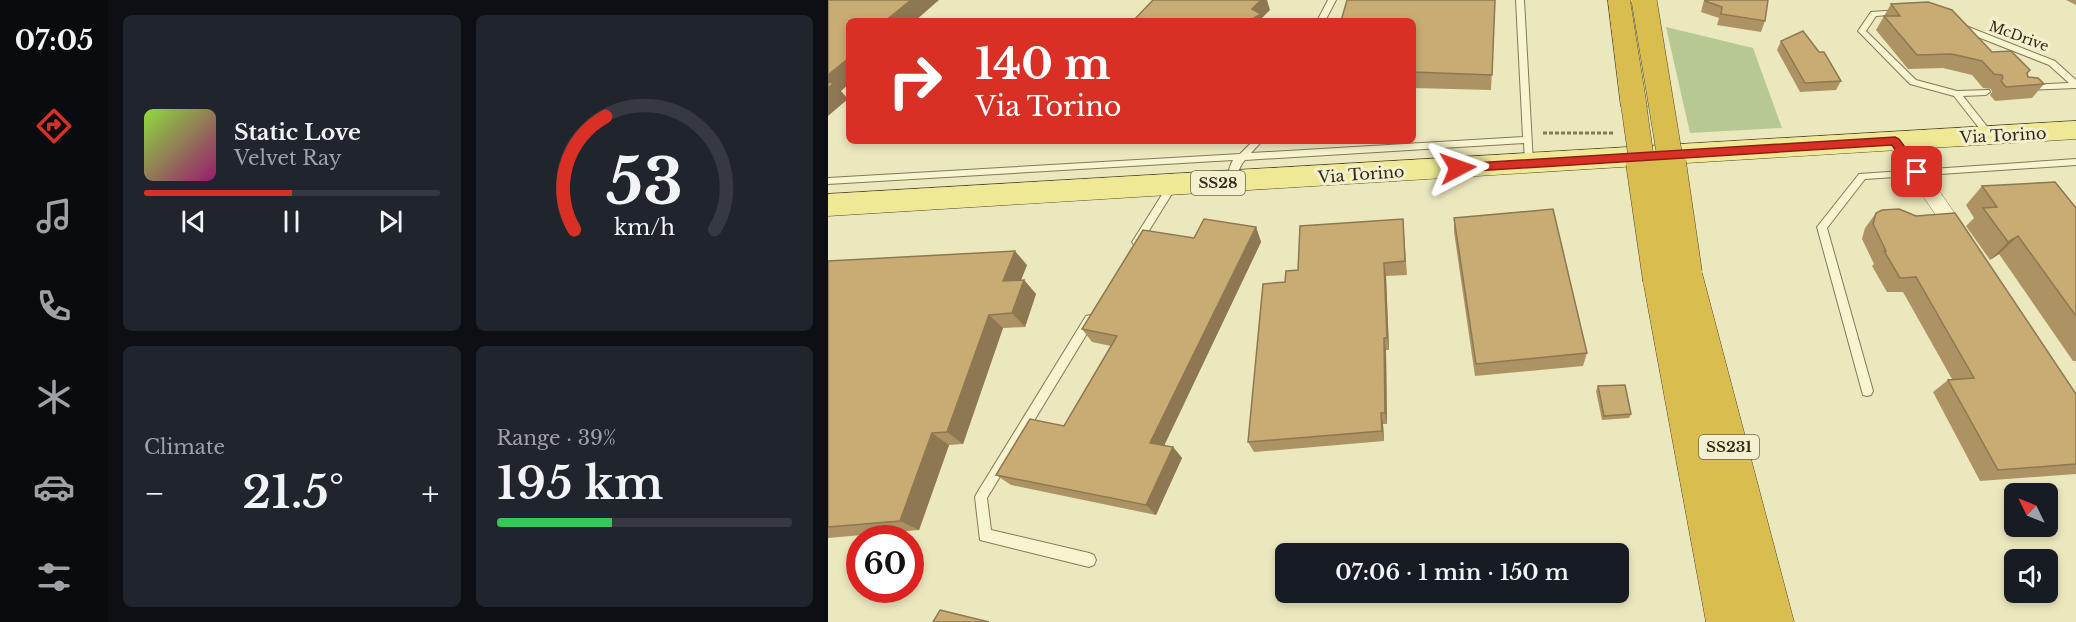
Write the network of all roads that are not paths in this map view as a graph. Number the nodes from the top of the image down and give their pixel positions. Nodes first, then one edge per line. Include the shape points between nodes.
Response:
1 (1332, 0) edge
2 (1520, 0) edge
3 (1619, 0) edge
4 (1644, 0) edge
5 (1910, 12) edge
6 (1323, 18) edge
7 (1952, 22) edge
8 (2075, 84) edge
9 (2022, 88) edge
10 (1986, 92) dead end
11 (1957, 94) junction
12 (2076, 130) edge
13 (1990, 136) junction
14 (1895, 141) junction
15 (1255, 144) edge
16 (1529, 152) junction
17 (1244, 156) junction
18 (2076, 162) edge
19 (1917, 172) junction
20 (828, 181) edge
21 (1173, 183) junction
22 (1229, 183) junction
23 (828, 205) edge
24 (1134, 248) edge
25 (1970, 250) edge
26 (1672, 276) junction
27 (1097, 308) edge
28 (1867, 391) dead end
29 (1089, 560) dead end
30 (1728, 622) edge
31 (1772, 622) edge

1 - 6 lane
2 - 16 lane
3 - 26 highway, SS231, bridge
4 - 26 highway, SS231, bridge via 1662,104
5 - 11 lane via 1875,14 1862,31 1913,82
7 - 8 lane, McDrive via 2052,63
8 - 9 lane
10 - 11 lane
11 - 13 lane
12 - 13 main road, Via Torino / SS28
13 - 14 main road, Via Torino / SS28
14 - 16 main road, Via Torino / SS28
14 - 19 street
15 - 17 lane
16 - 17 lane
16 - 22 main road, Via Torino / SS28
17 - 20 lane
17 - 22 lane via 1235,164
18 - 19 lane
19 - 25 street
19 - 28 lane via 1862,176 1822,227
21 - 22 main road, Via Torino / SS28
21 - 23 main road, Via Torino / SS28
21 - 24 lane
26 - 30 highway, SS231
26 - 31 highway, SS231
27 - 29 lane via 981,497 985,535

